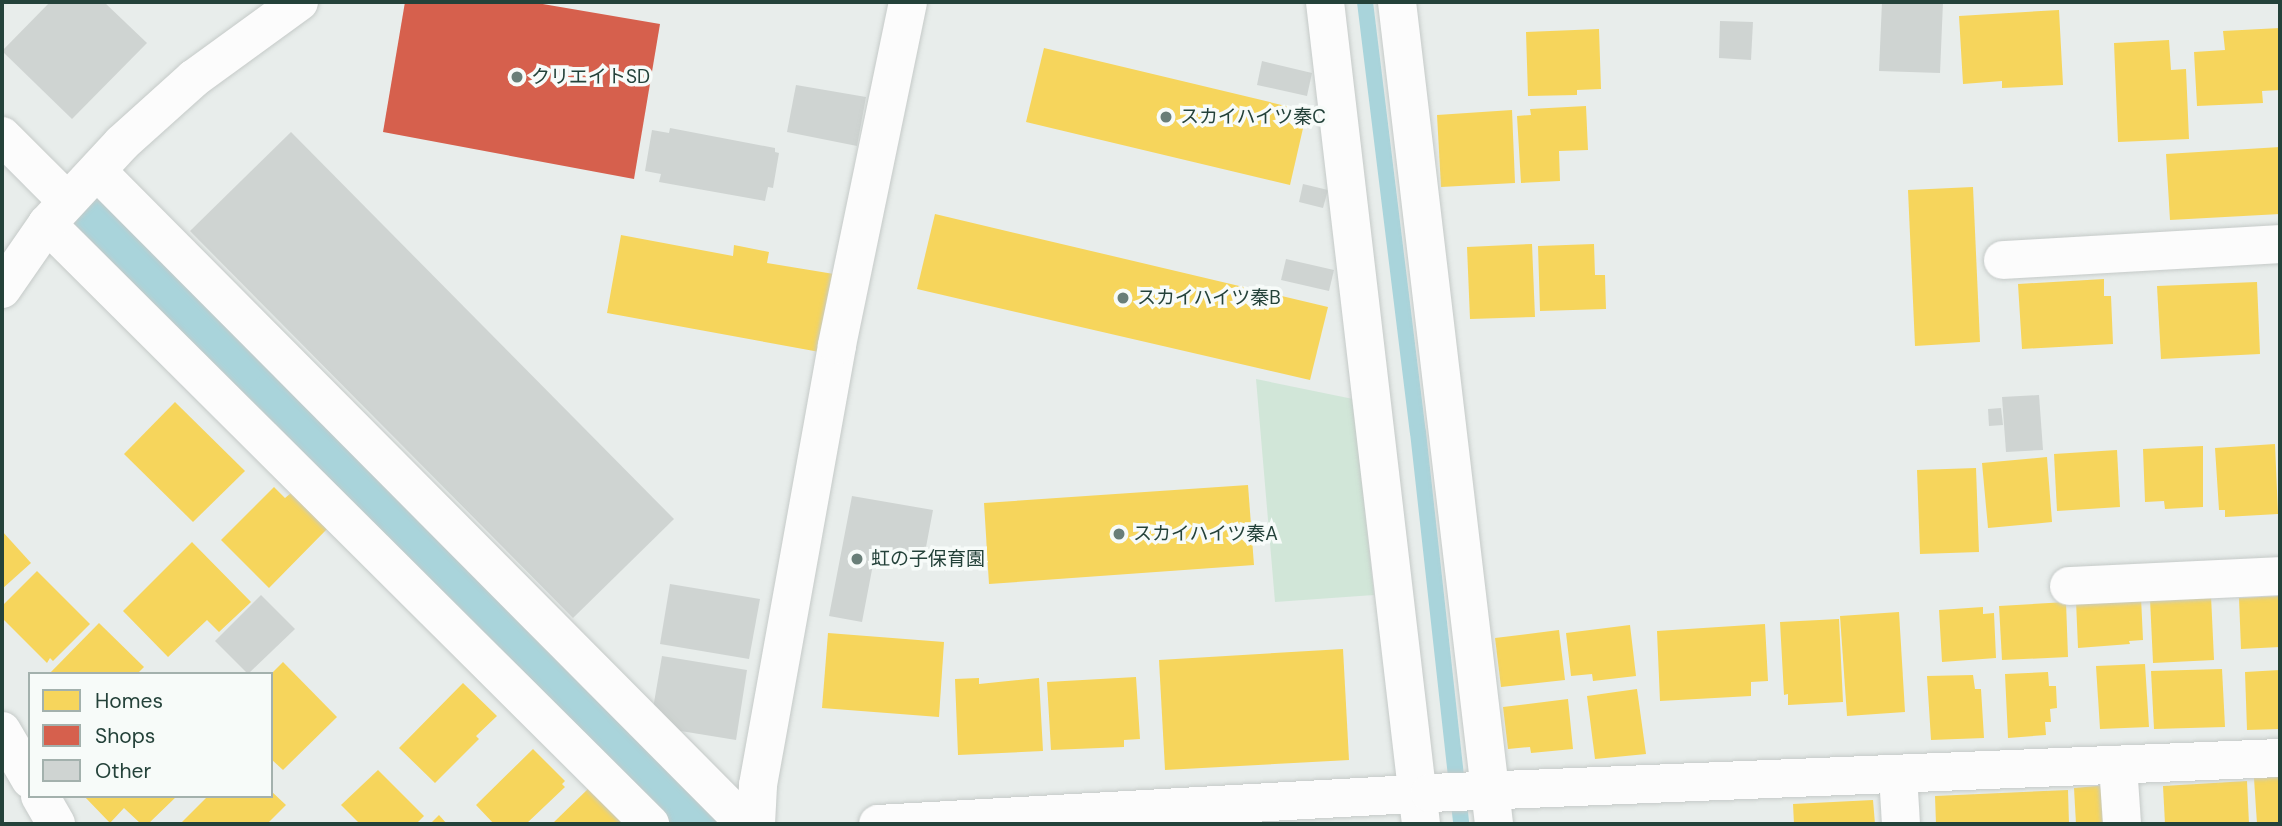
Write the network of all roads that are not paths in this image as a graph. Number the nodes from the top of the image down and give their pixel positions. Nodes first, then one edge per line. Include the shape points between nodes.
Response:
1 (299, 2) edge
2 (908, 2) edge
3 (1325, 2) edge
4 (1397, 2) edge
5 (2, 136) edge
6 (97, 171) junction
7 (57, 213) junction
8 (2280, 244) edge
9 (2003, 260) dead end
10 (2, 289) edge
11 (2280, 576) edge
12 (2069, 586) dead end
13 (2, 731) edge
14 (2280, 758) edge
15 (2118, 765) junction
16 (1898, 774) junction
17 (28, 776) edge
18 (41, 798) edge
19 (1486, 802) edge
20 (1423, 804) edge
21 (56, 824) edge
22 (650, 824) edge
23 (746, 824) edge
24 (756, 824) edge
25 (878, 824) edge
26 (1901, 824) edge
27 (2122, 824) edge

1 - 6 street via 193,79
2 - 24 street via 837,345 758,785
3 - 20 street
4 - 19 street
5 - 7 street
6 - 7 street
6 - 23 street
7 - 10 street
7 - 22 street
8 - 9 street
11 - 12 street
13 - 17 street
14 - 15 street
15 - 16 street
15 - 27 street
16 - 19 street
16 - 26 street
18 - 21 street
19 - 20 street
20 - 25 street

